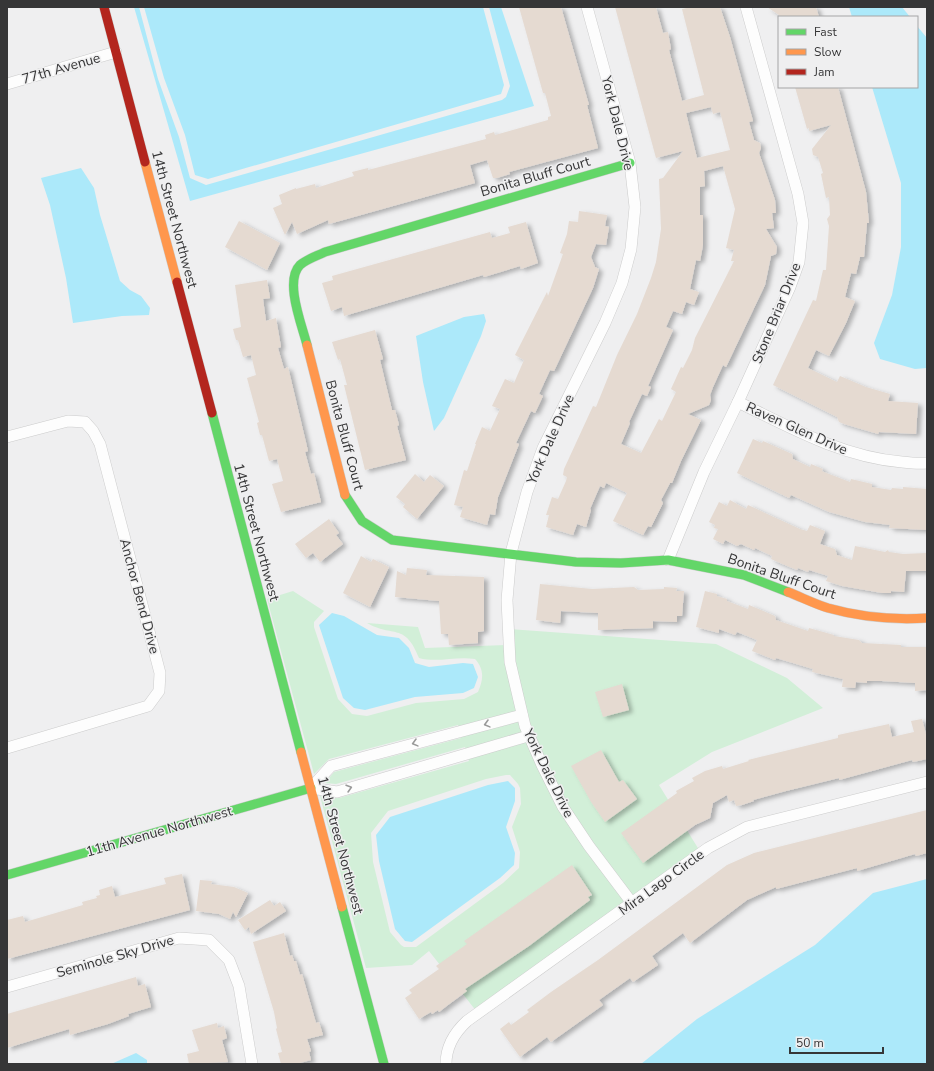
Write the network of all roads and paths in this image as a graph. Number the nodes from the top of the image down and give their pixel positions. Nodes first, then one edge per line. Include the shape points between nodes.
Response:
1 (104, 7) edge
2 (587, 7) edge
3 (746, 7) edge
4 (116, 52) junction
5 (8, 80) edge
6 (630, 163) junction
7 (738, 402) junction
8 (7, 437) edge
9 (927, 463) edge
10 (511, 553) junction
11 (668, 560) junction
12 (927, 618) edge
13 (522, 715) junction
14 (528, 736) junction
15 (7, 748) edge
16 (927, 782) edge
17 (311, 788) junction
18 (7, 875) edge
19 (632, 903) junction
20 (7, 987) edge
21 (252, 1064) edge
22 (384, 1064) edge
23 (446, 1064) edge

1 - 4 street, 14th Street Northwest
2 - 6 street, York Dale Drive
3 - 7 street, Stone Briar Drive via 798,194 803,223 799,262 790,287
4 - 5 street, 77th Avenue
4 - 17 street, 14th Street Northwest
6 - 10 street, York Dale Drive via 635,207 631,250 622,282 605,323 543,448 527,492
6 - 10 street, Bonita Bluff Court via 326,252 303,262 293,273 293,289 345,497 362,521 392,540
7 - 9 street, Raven Glen Drive via 819,441 854,454 882,460
7 - 11 street, Stone Briar Drive via 704,472
8 - 15 street, Anchor Bend Drive via 68,421 84,422 93,432 100,444 160,673 159,691 148,706
10 - 11 street, Bonita Bluff Court via 576,562
10 - 13 street, York Dale Drive via 507,600 510,662
11 - 12 street, Bonita Bluff Court via 744,575 828,608 871,616
13 - 14 street, York Dale Drive
13 -> 17 street via 331,766
17 -> 14 street, 11th Avenue Northwest via 337,792
14 - 19 street, York Dale Drive via 563,807
16 - 19 street, Mira Lago Circle via 747,827 708,848
17 - 18 street, 11th Avenue Northwest
17 - 22 street, 14th Street Northwest
19 - 23 street, Mira Lago Circle via 467,1021 453,1037
20 - 21 street, Seminole Sky Drive via 178,938 209,940 229,960 239,986

